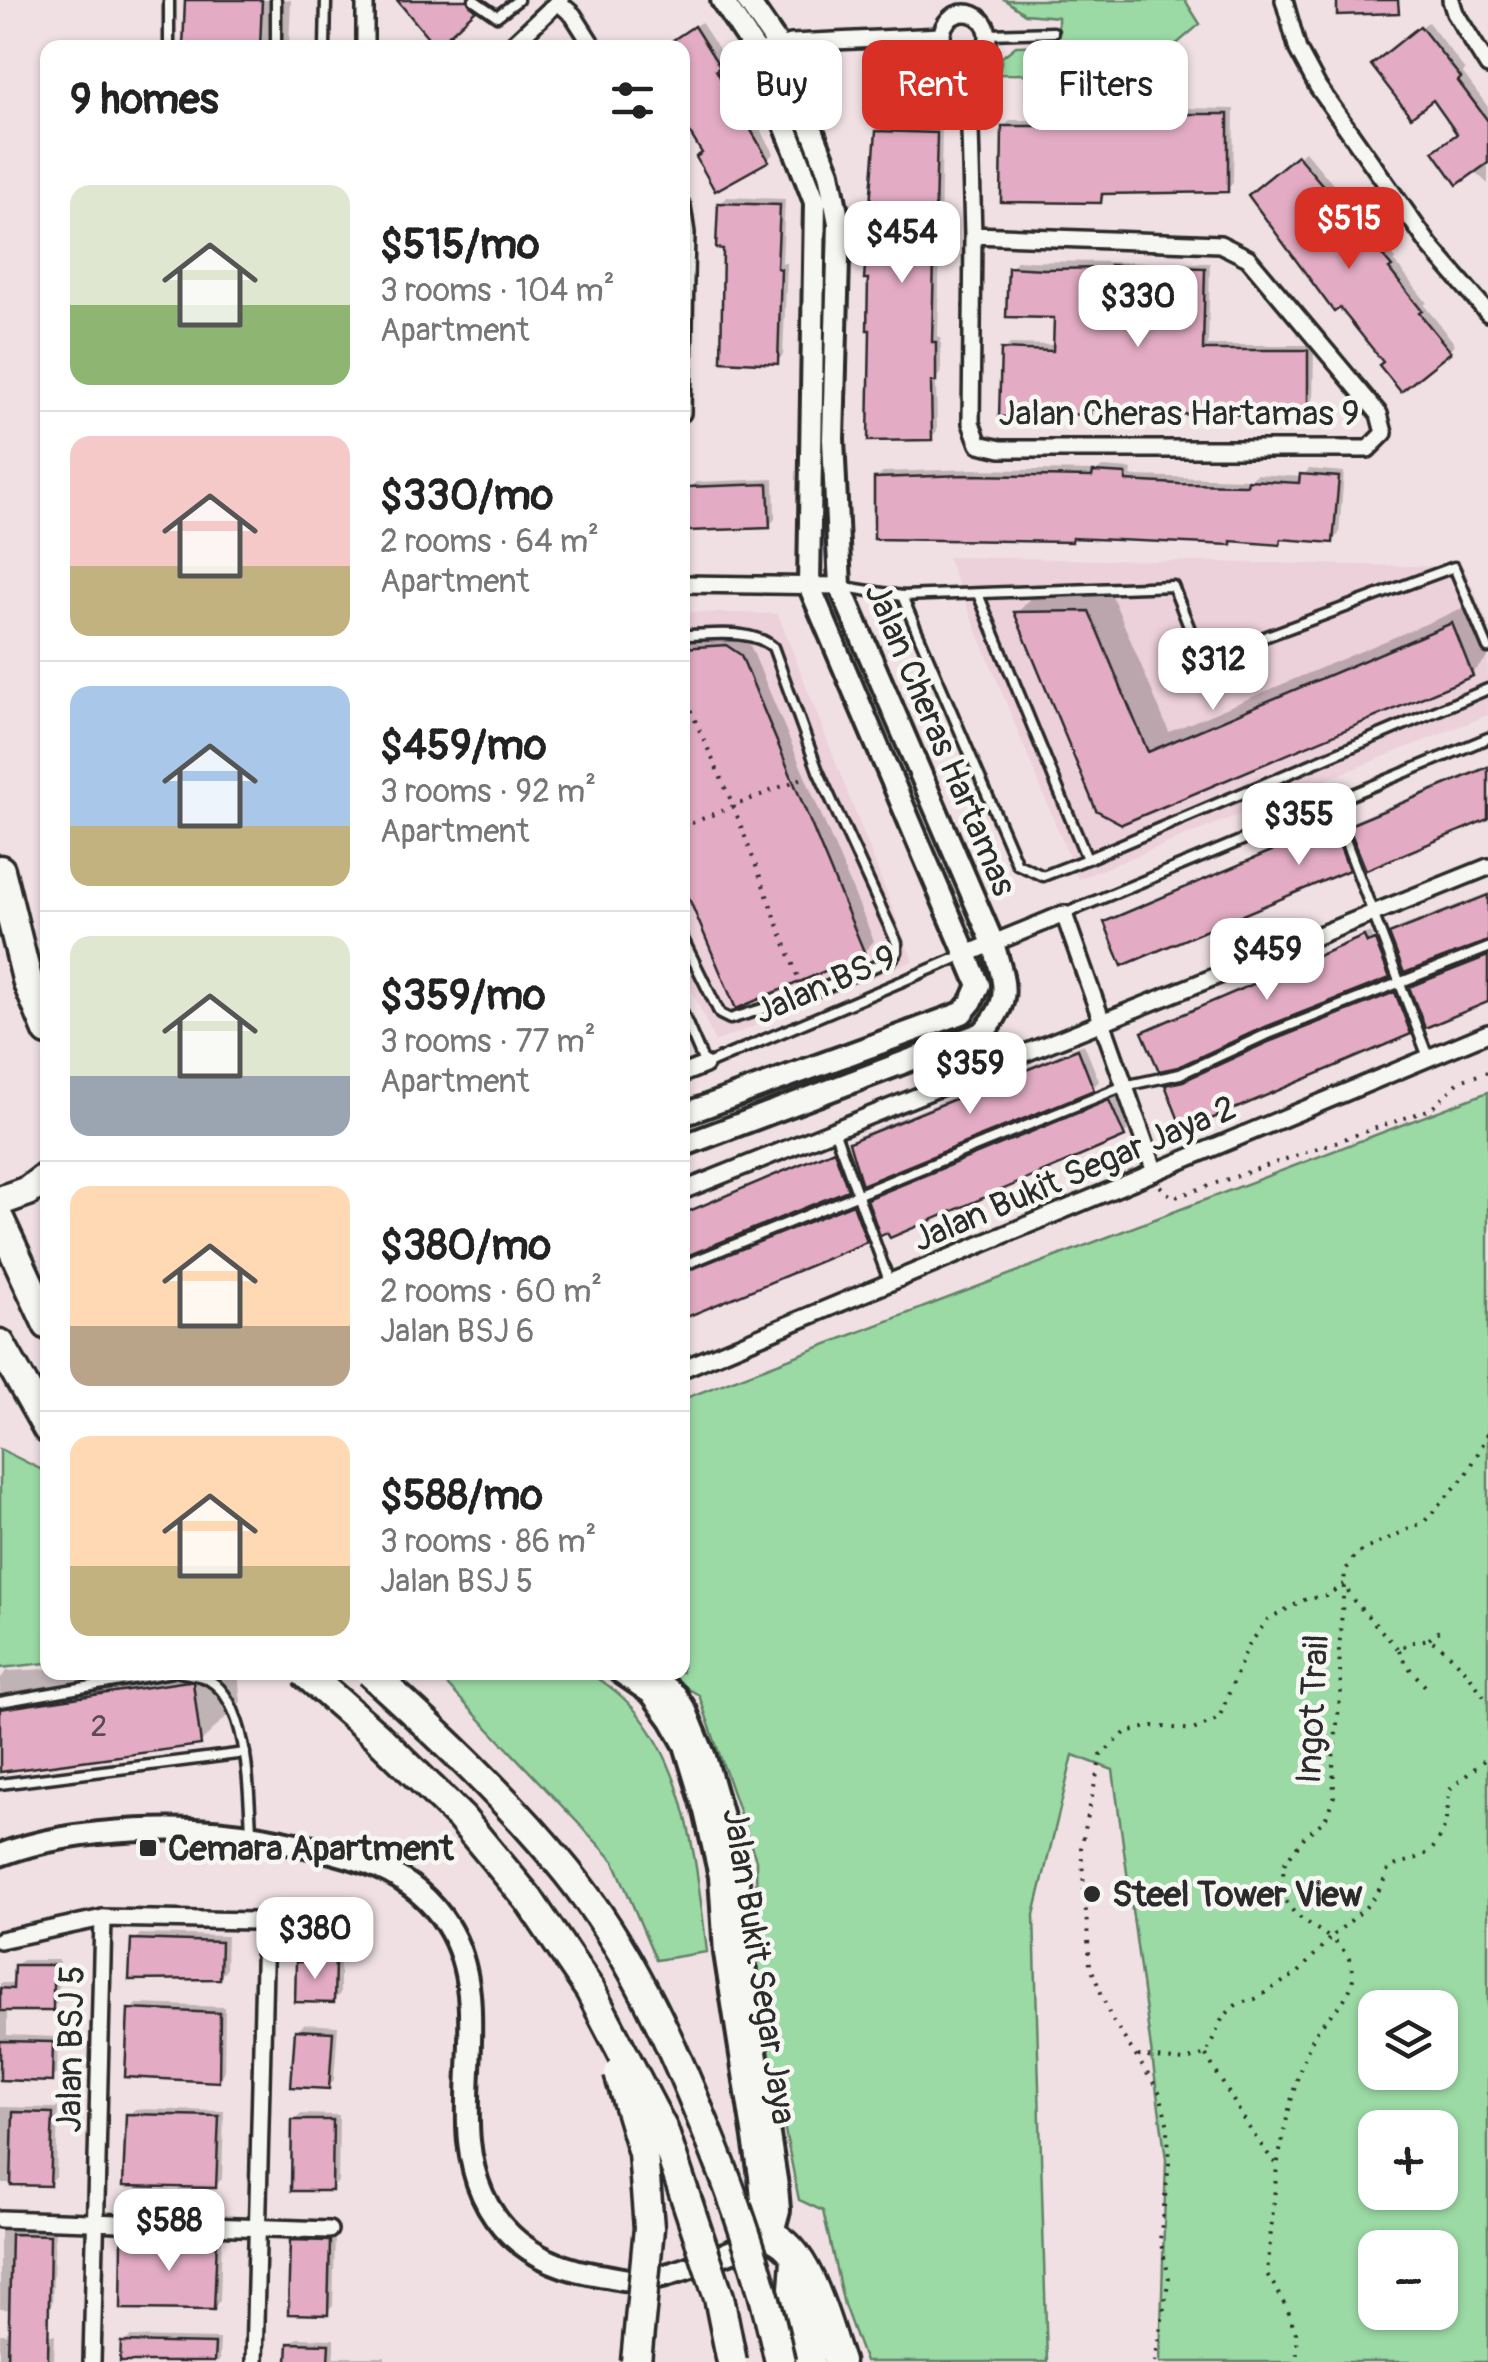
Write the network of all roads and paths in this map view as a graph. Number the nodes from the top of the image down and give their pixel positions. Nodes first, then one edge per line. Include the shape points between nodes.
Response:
1 (169, 0) edge
2 (276, 0) edge
3 (326, 0) edge
4 (365, 0) edge
5 (474, 0) edge
6 (518, 0) edge
7 (722, 0) edge
8 (747, 0) edge
9 (1284, 0) edge
10 (1452, 0) edge
11 (559, 1) edge
12 (964, 6) edge
13 (1053, 32) dead end
14 (988, 34) junction
15 (942, 36) junction
16 (169, 40) edge
17 (276, 40) edge
18 (325, 40) edge
19 (365, 40) edge
20 (518, 40) edge
21 (589, 40) edge
22 (748, 40) edge
23 (775, 40) edge
24 (942, 40) edge
25 (987, 40) edge
26 (842, 41) edge
27 (1488, 66) edge
28 (787, 130) edge
29 (812, 130) edge
30 (970, 130) edge
31 (973, 234) junction
32 (1488, 313) edge
33 (690, 584) edge
34 (809, 586) junction
35 (840, 586) junction
36 (978, 594) junction
37 (902, 596) junction
38 (690, 636) edge
39 (1488, 648) edge
40 (1488, 689) edge
41 (690, 708) edge
42 (1488, 738) edge
43 (818, 771) junction
44 (734, 805) junction
45 (690, 824) edge
46 (1344, 837) dead end
47 (1087, 859) junction
48 (1488, 867) edge
49 (0, 870) edge
50 (1373, 913) junction
51 (1064, 914) junction
52 (993, 944) junction
53 (1488, 948) edge
54 (690, 954) edge
55 (967, 954) junction
56 (1400, 984) junction
57 (805, 996) junction
58 (40, 1012) edge
59 (1102, 1022) junction
60 (690, 1029) edge
61 (1488, 1033) edge
62 (1428, 1058) junction
63 (706, 1064) junction
64 (690, 1071) edge
65 (1488, 1072) edge
66 (1124, 1086) junction
67 (690, 1113) edge
68 (834, 1130) junction
69 (690, 1143) edge
70 (1155, 1172) junction
71 (40, 1182) edge
72 (690, 1188) edge
73 (858, 1194) junction
74 (0, 1200) edge
75 (0, 1221) edge
76 (690, 1263) edge
77 (890, 1282) junction
78 (40, 1310) edge
79 (0, 1344) edge
80 (690, 1366) edge
81 (40, 1415) edge
82 (1488, 1434) edge
83 (1344, 1584) junction
84 (1441, 1630) dead end
85 (1429, 1639) junction
86 (1399, 1650) junction
87 (129, 1680) edge
88 (209, 1680) edge
89 (313, 1680) edge
90 (378, 1680) edge
91 (632, 1680) edge
92 (658, 1680) edge
93 (1426, 1686) dead end
94 (0, 1702) edge
95 (1488, 1703) edge
96 (244, 1753) junction
97 (1488, 1757) edge
98 (0, 1784) edge
99 (251, 1835) junction
100 (0, 1855) edge
101 (103, 1918) junction
102 (1330, 1938) junction
103 (0, 1940) edge
104 (590, 1990) junction
105 (1206, 2054) junction
106 (1138, 2056) junction
107 (1277, 2166) junction
108 (0, 2219) edge
109 (96, 2224) junction
110 (256, 2228) junction
111 (329, 2230) dead end
112 (772, 2236) junction
113 (796, 2260) junction
114 (808, 2352) edge
115 (92, 2362) edge
116 (254, 2362) edge
117 (636, 2362) edge
118 (732, 2362) edge
119 (780, 2362) edge
120 (839, 2362) edge
121 (1156, 2362) edge
122 (1297, 2362) edge

1 - 16 lane
2 - 17 lane
3 - 18 lane
4 - 19 street
5 - 6 lane via 497,16
7 - 22 street, Jalan Cheras Hartamas
8 - 23 street, Jalan Cheras Hartamas
9 - 32 street via 1298,50 1318,87 1430,246
10 - 27 street
11 - 20 street
11 - 21 street
12 - 14 street
12 - 15 street
13 - 14 lane
14 - 25 street
15 - 24 street
15 - 26 street
28 - 34 street, Jalan Cheras Hartamas via 815,202
29 - 35 street, Jalan Cheras Hartamas via 839,223 833,440
30 - 31 street, Jalan Cheras Hartamas 9
31 - 31 street, Jalan Cheras Hartamas 9 via 1220,244 1248,258 1380,414 1384,433 1368,449 979,444 972,423
33 - 34 street
34 - 35 street
34 - 55 street, Jalan Cheras Hartamas
35 - 37 lane
35 - 52 street, Jalan Cheras Hartamas
36 - 37 lane
36 - 39 lane via 1173,586 1202,660 1454,567
36 - 47 lane
37 - 47 lane via 1017,864 1043,876
38 - 43 lane via 748,636 774,647
40 - 47 lane
41 - 44 path
42 - 51 lane
43 - 44 path
43 - 57 lane via 898,952
44 - 45 path
44 - 57 path
46 - 50 lane
48 - 50 street
49 - 58 highway
50 - 56 lane
50 - 59 street
51 - 52 street
51 - 59 street
52 - 55 street
52 - 69 street, Jalan Cheras Hartamas via 1006,989 999,1015 982,1032
53 - 56 lane
54 - 57 lane via 720,1014 730,1019
55 - 63 lane, Jalan BS 9
55 - 67 street, Jalan Cheras Hartamas via 978,985 962,1013
56 - 62 lane
56 - 66 lane via 1180,1074
59 - 66 street
59 - 68 street
60 - 63 lane
61 - 62 street, Jalan Bukit Segar Jaya 2
62 - 70 street, Jalan Bukit Segar Jaya 2
63 - 64 street
65 - 70 path via 1460,1081 1431,1109 1173,1198
66 - 70 street
66 - 73 lane
68 - 72 street
68 - 73 lane
70 - 77 street, Jalan Bukit Segar Jaya 2
71 - 74 highway
73 - 76 lane
73 - 77 lane
75 - 78 highway
77 - 80 street, Jalan Bukit Segar Jaya 2
79 - 81 highway
82 - 83 path, Ingot Trail via 1467,1474 1424,1522 1357,1554
83 - 86 path
83 - 102 path, Ingot Trail via 1334,1796 1325,1820 1284,1862 1280,1894 1296,1915
83 - 106 path via 1268,1619 1247,1648 1219,1718 1193,1730 1154,1726 1126,1732 1102,1755 1081,1848 1090,1965 1112,2018
84 - 85 path
85 - 86 path
85 - 95 path via 1471,1676
86 - 93 path
87 - 94 lane
88 - 96 lane via 229,1698
89 - 104 highway, bridge via 461,1818 529,1900
90 - 119 highway, bridge via 492,1787 568,1873 637,1973 740,2210
91 - 112 street, Jalan Bukit Segar Jaya via 652,1694 685,1745 704,1812 720,1876 763,2212
92 - 112 street, Jalan Bukit Segar Jaya via 686,1710 737,1869 746,1988 777,2186
96 - 98 lane
96 - 99 lane
97 - 102 path via 1449,1790 1438,1841 1426,1854 1388,1869 1366,1910
99 - 100 street via 85,1833
99 - 112 street via 350,1856 404,1878 448,1925 468,1981 469,2143 485,2202 528,2252 576,2272 641,2281
101 - 103 street
101 - 109 street, Jalan BSJ 5
101 - 110 street via 254,1920 265,1927
102 - 105 path via 1299,1972 1223,2017
102 - 107 path via 1346,1950 1353,1977 1301,2067
104 - 117 highway, bridge via 643,2152 649,2228
104 - 118 highway, bridge via 663,2130 719,2298
105 - 106 path via 1184,2061
105 - 107 path
106 - 121 path via 1160,2092 1168,2127 1160,2240 1169,2277
107 - 122 path via 1267,2274 1296,2333
108 - 109 street
109 - 110 street
109 - 115 street, Jalan BSJ 5
110 - 111 street
110 - 116 street
112 - 113 highway via 792,2248
113 - 114 highway via 794,2289
113 - 120 highway via 816,2294

